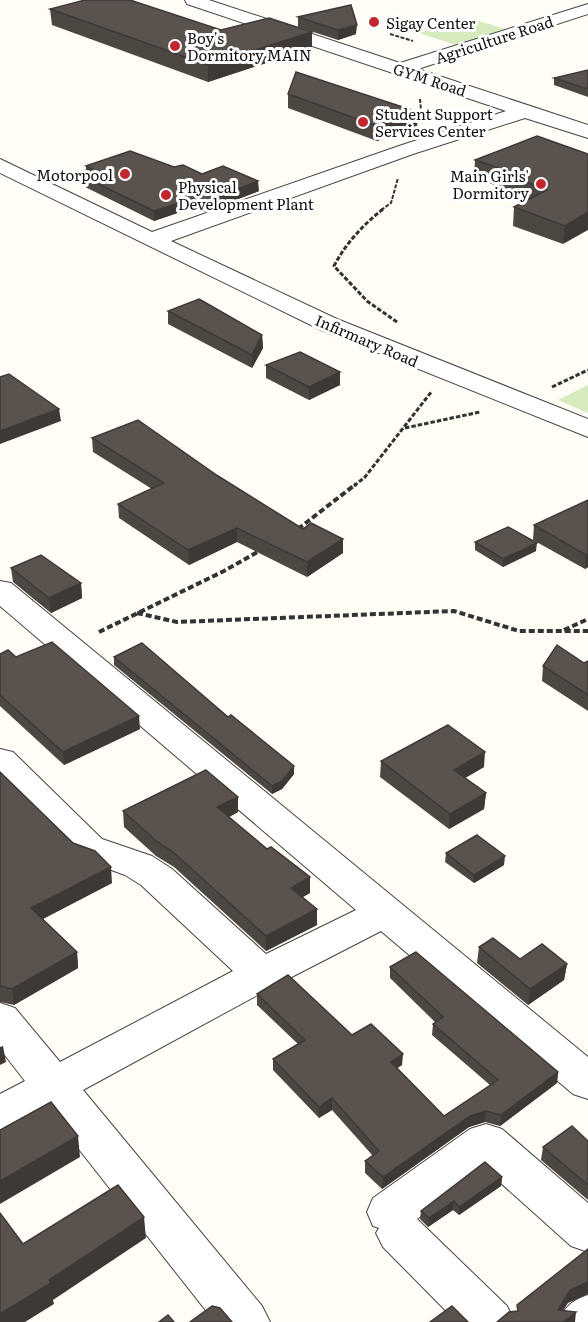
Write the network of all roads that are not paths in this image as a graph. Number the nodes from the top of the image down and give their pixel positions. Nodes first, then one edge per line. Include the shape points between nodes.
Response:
1 (193, 0) edge
2 (588, 9) edge
3 (400, 69) junction
4 (526, 111) junction
5 (588, 132) edge
6 (0, 165) edge
7 (151, 240) junction
8 (588, 429) edge
9 (0, 590) edge
10 (0, 759) edge
11 (385, 912) junction
12 (262, 974) junction
13 (0, 1018) edge
14 (588, 1082) edge
15 (54, 1085) junction
16 (0, 1115) edge
17 (588, 1232) edge
18 (588, 1317) edge
19 (245, 1322) edge
20 (490, 1322) edge
21 (582, 1322) edge

1 - 3 street, GYM Road
2 - 3 street, Agriculture Road
3 - 4 street, GYM Road
4 - 5 street, GYM Road
4 - 7 street
6 - 7 street, Infirmary Road
7 - 8 street, Infirmary Road via 328,324
9 - 11 street
10 - 12 street via 77,839 101,855 134,864 159,878
11 - 12 street
11 - 14 street
12 - 15 street
13 - 15 street
15 - 16 street
15 - 19 street
17 - 20 street via 486,1142 395,1222
18 - 21 street

